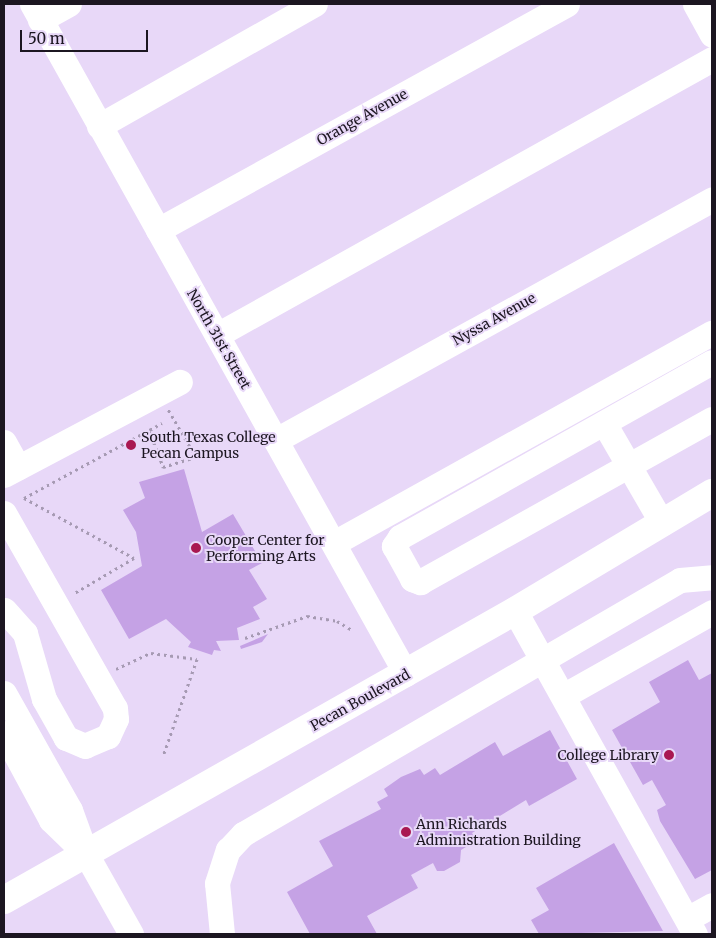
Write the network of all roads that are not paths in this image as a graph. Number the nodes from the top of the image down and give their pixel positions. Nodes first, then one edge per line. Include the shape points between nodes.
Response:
1 (70, 4) edge
2 (316, 4) edge
3 (567, 4) edge
4 (695, 4) edge
5 (36, 12) edge
6 (712, 35) edge
7 (712, 59) edge
8 (99, 126) junction
9 (712, 199) edge
10 (158, 230) junction
11 (712, 333) edge
12 (217, 335) junction
13 (712, 362) edge
14 (180, 382) dead end
15 (712, 419) edge
16 (604, 423) junction
17 (276, 440) junction
18 (4, 442) edge
19 (628, 465) junction
20 (11, 471) edge
21 (712, 493) edge
22 (10, 507) edge
23 (662, 523) junction
24 (334, 543) junction
25 (712, 577) edge
26 (4, 610) edge
27 (515, 611) junction
28 (712, 612) edge
29 (543, 661) junction
30 (406, 674) junction
31 (4, 693) edge
32 (563, 696) junction
33 (4, 734) edge
34 (86, 854) junction
35 (4, 900) edge
36 (712, 905) edge
37 (691, 927) edge
38 (131, 934) edge
39 (222, 934) edge

1 - 5 street
2 - 8 street
3 - 10 street, Orange Avenue
4 - 6 street
5 - 8 street, North 31st Street
7 - 12 street
8 - 10 street, North 31st Street
9 - 17 street, Nyssa Avenue
10 - 12 street, North 31st Street
11 - 24 street
12 - 17 street, North 31st Street
13 - 16 street
14 - 20 street
15 - 19 street
16 - 19 street
16 - 19 street via 396,540 394,546 412,579 420,582
17 - 24 street, North 31st Street
18 - 20 street
19 - 23 street
21 - 23 main road, Pecan Boulevard
22 - 26 street via 115,708 116,719 108,736 85,746 66,738 44,699 25,633
23 - 27 main road, Pecan Boulevard
24 - 30 street, North 31st Street
25 - 29 street via 680,580
27 - 29 street
27 - 30 main road, Pecan Boulevard
28 - 32 street
29 - 32 street
29 - 39 street via 243,834 228,850 217,883
30 - 34 main road, Pecan Boulevard
31 - 34 street via 70,810
32 - 37 street
33 - 34 street via 51,820
34 - 35 main road, Pecan Boulevard
34 - 38 street
36 - 37 street

